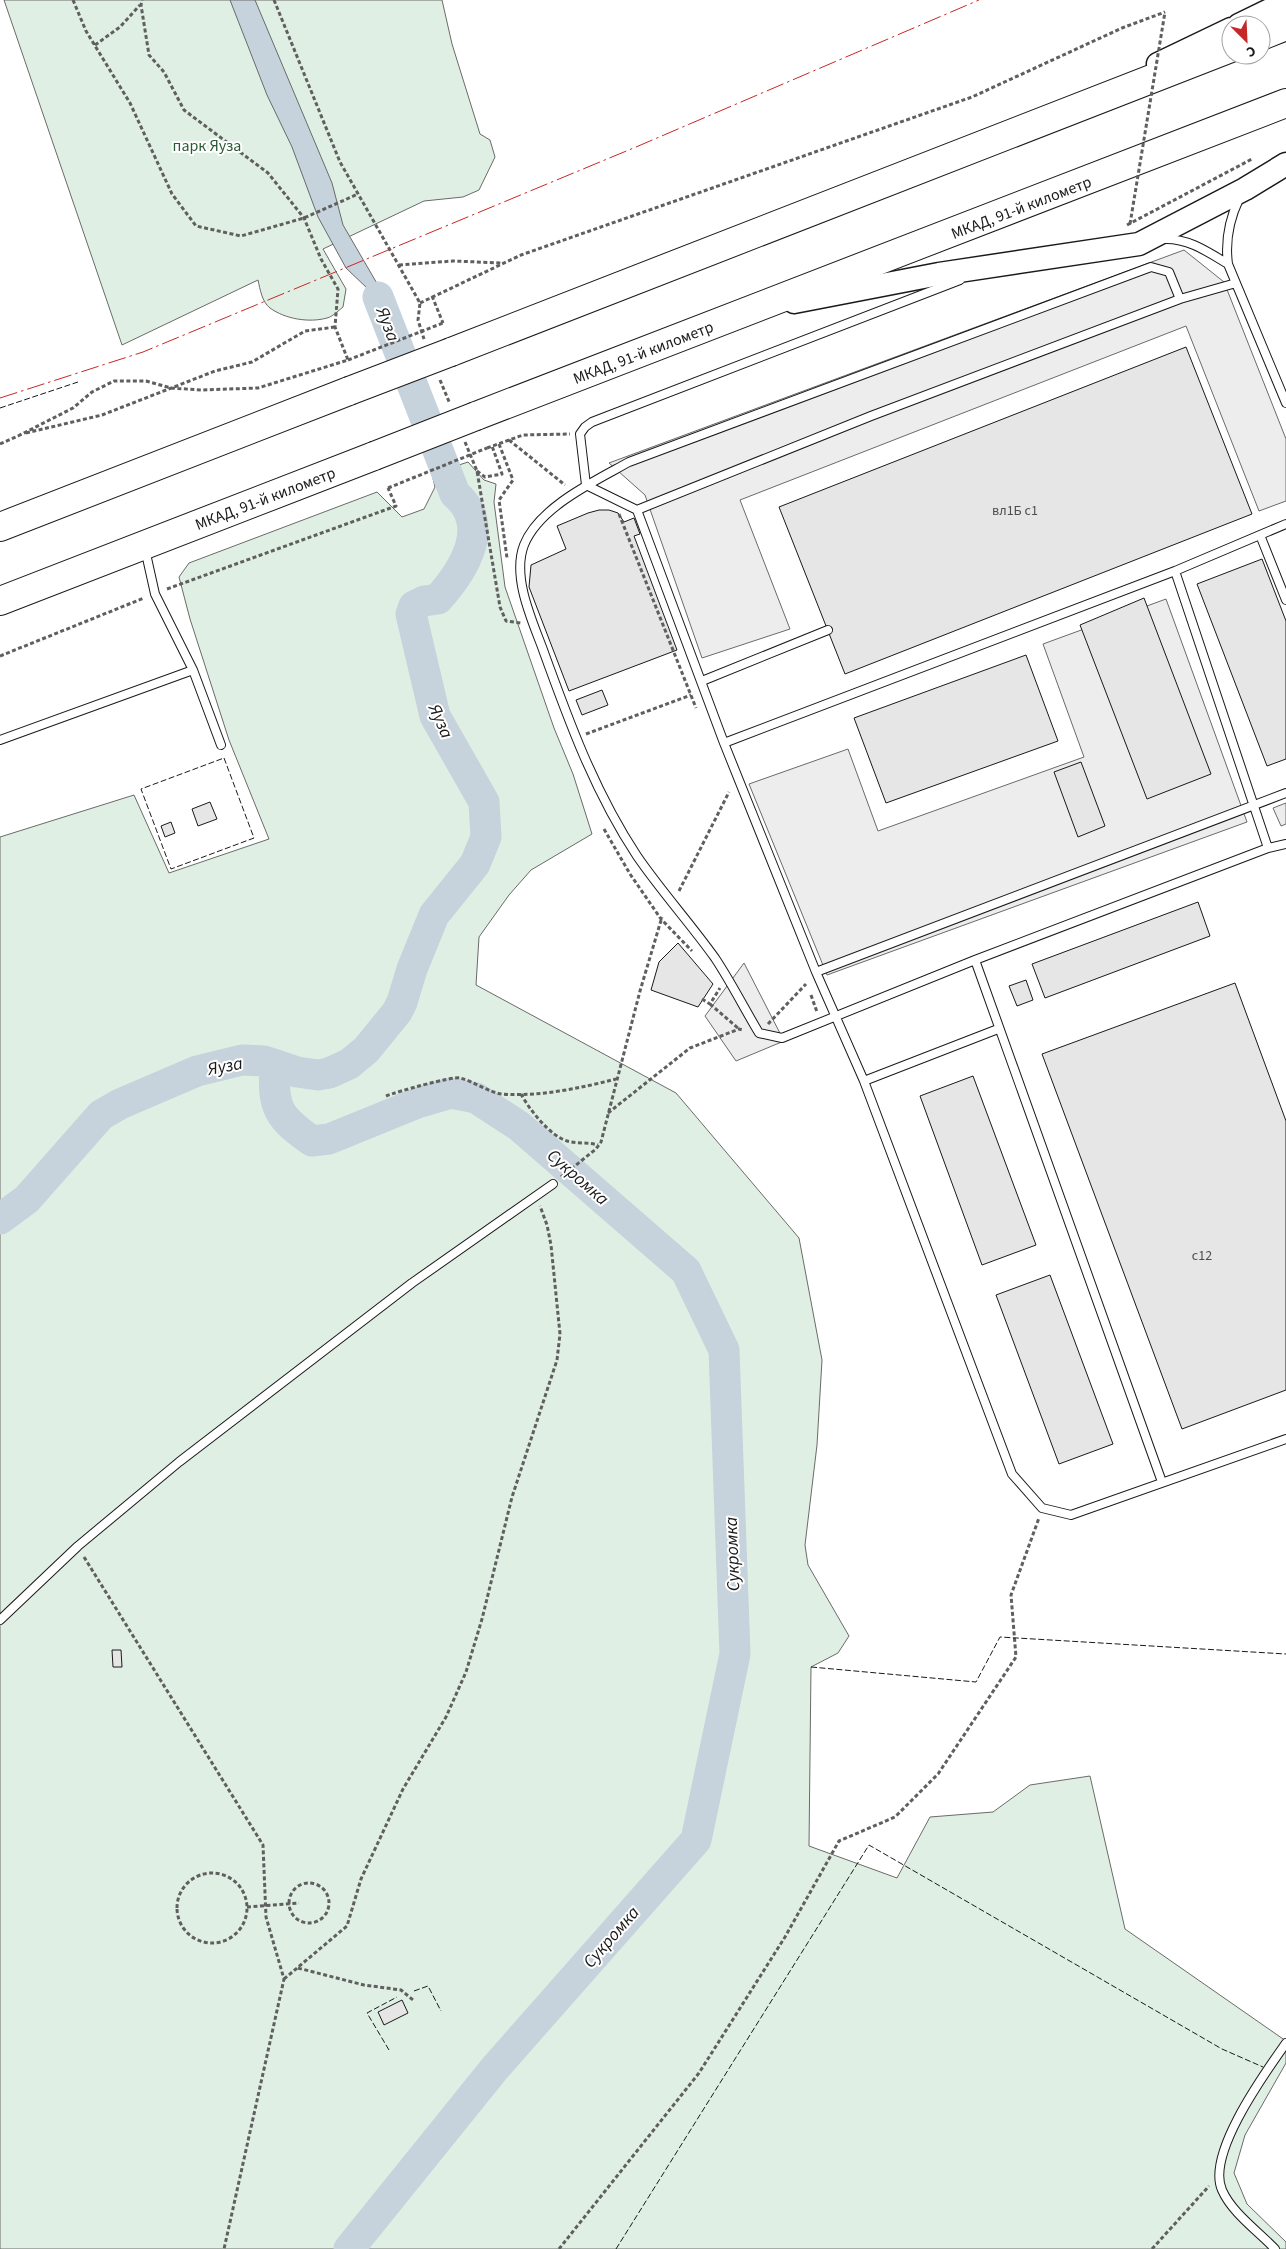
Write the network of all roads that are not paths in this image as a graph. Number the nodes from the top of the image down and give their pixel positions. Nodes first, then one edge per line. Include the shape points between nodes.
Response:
1 (1286, 2) edge
2 (1259, 15) edge
3 (1286, 26) edge
4 (1271, 32) edge
5 (1221, 34) edge
6 (1221, 52) edge
7 (1286, 103) edge
8 (1036, 124) junction
9 (1286, 164) edge
10 (1244, 190) junction
11 (1148, 240) junction
12 (1228, 264) junction
13 (993, 267) junction
14 (1236, 283) junction
15 (1180, 299) junction
16 (751, 310) junction
17 (1286, 403) edge
18 (586, 485) junction
19 (637, 510) junction
20 (1286, 524) edge
21 (0, 527) edge
22 (1260, 535) junction
23 (144, 545) junction
24 (1175, 571) junction
25 (1286, 600) edge
26 (0, 601) edge
27 (828, 630) dead end
28 (193, 670) junction
29 (702, 681) junction
30 (0, 740) edge
31 (724, 743) junction
32 (221, 745) dead end
33 (1286, 793) edge
34 (1255, 806) junction
35 (1286, 844) edge
36 (1268, 848) junction
37 (975, 960) junction
38 (816, 972) junction
39 (835, 1017) junction
40 (998, 1029) junction
41 (864, 1082) junction
42 (553, 1184) road end
43 (1286, 1439) edge
44 (1162, 1482) junction
45 (0, 1620) edge
46 (1286, 2044) edge
47 (1275, 2249) edge

1 - 2 main road
3 - 4 highway
5 - 8 main road
6 - 8 highway
7 - 16 highway, МКАД, 91-й километр
8 - 21 highway, bridge
9 - 10 main road
10 - 11 main road
10 - 12 lane via 1234,210 1226,245
11 - 12 lane via 1174,239 1200,247
11 - 13 main road via 1117,249
12 - 14 lane
13 - 16 main road via 939,274
13 - 18 lane via 592,422 580,434
14 - 15 lane
14 - 17 lane
15 - 18 lane via 1169,272 1151,267 629,462
15 - 19 lane via 871,416
16 - 23 highway, МКАД, 91-й километр, bridge
18 - 19 lane
18 - 39 lane via 543,517 528,536 523,547 521,580 539,640 576,738 613,816 637,856 715,958 759,1033 782,1038
19 - 29 lane
20 - 22 lane
22 - 24 lane
22 - 25 lane
23 - 26 highway, МКАД, 91-й километр
23 - 28 lane via 154,594
24 - 31 lane
24 - 34 lane
27 - 29 lane
28 - 30 lane
28 - 32 lane
29 - 31 lane
31 - 38 lane
33 - 34 lane
34 - 36 lane
34 - 38 lane
35 - 36 lane
36 - 37 lane
37 - 39 lane
37 - 40 lane
38 - 39 lane
39 - 41 lane
40 - 41 lane
40 - 44 lane
41 - 44 lane via 1012,1474 1042,1508 1071,1515
42 - 45 lane via 404,1289 179,1462 78,1546
43 - 44 lane
46 - 47 lane via 1244,2108 1223,2151 1218,2176 1233,2207

